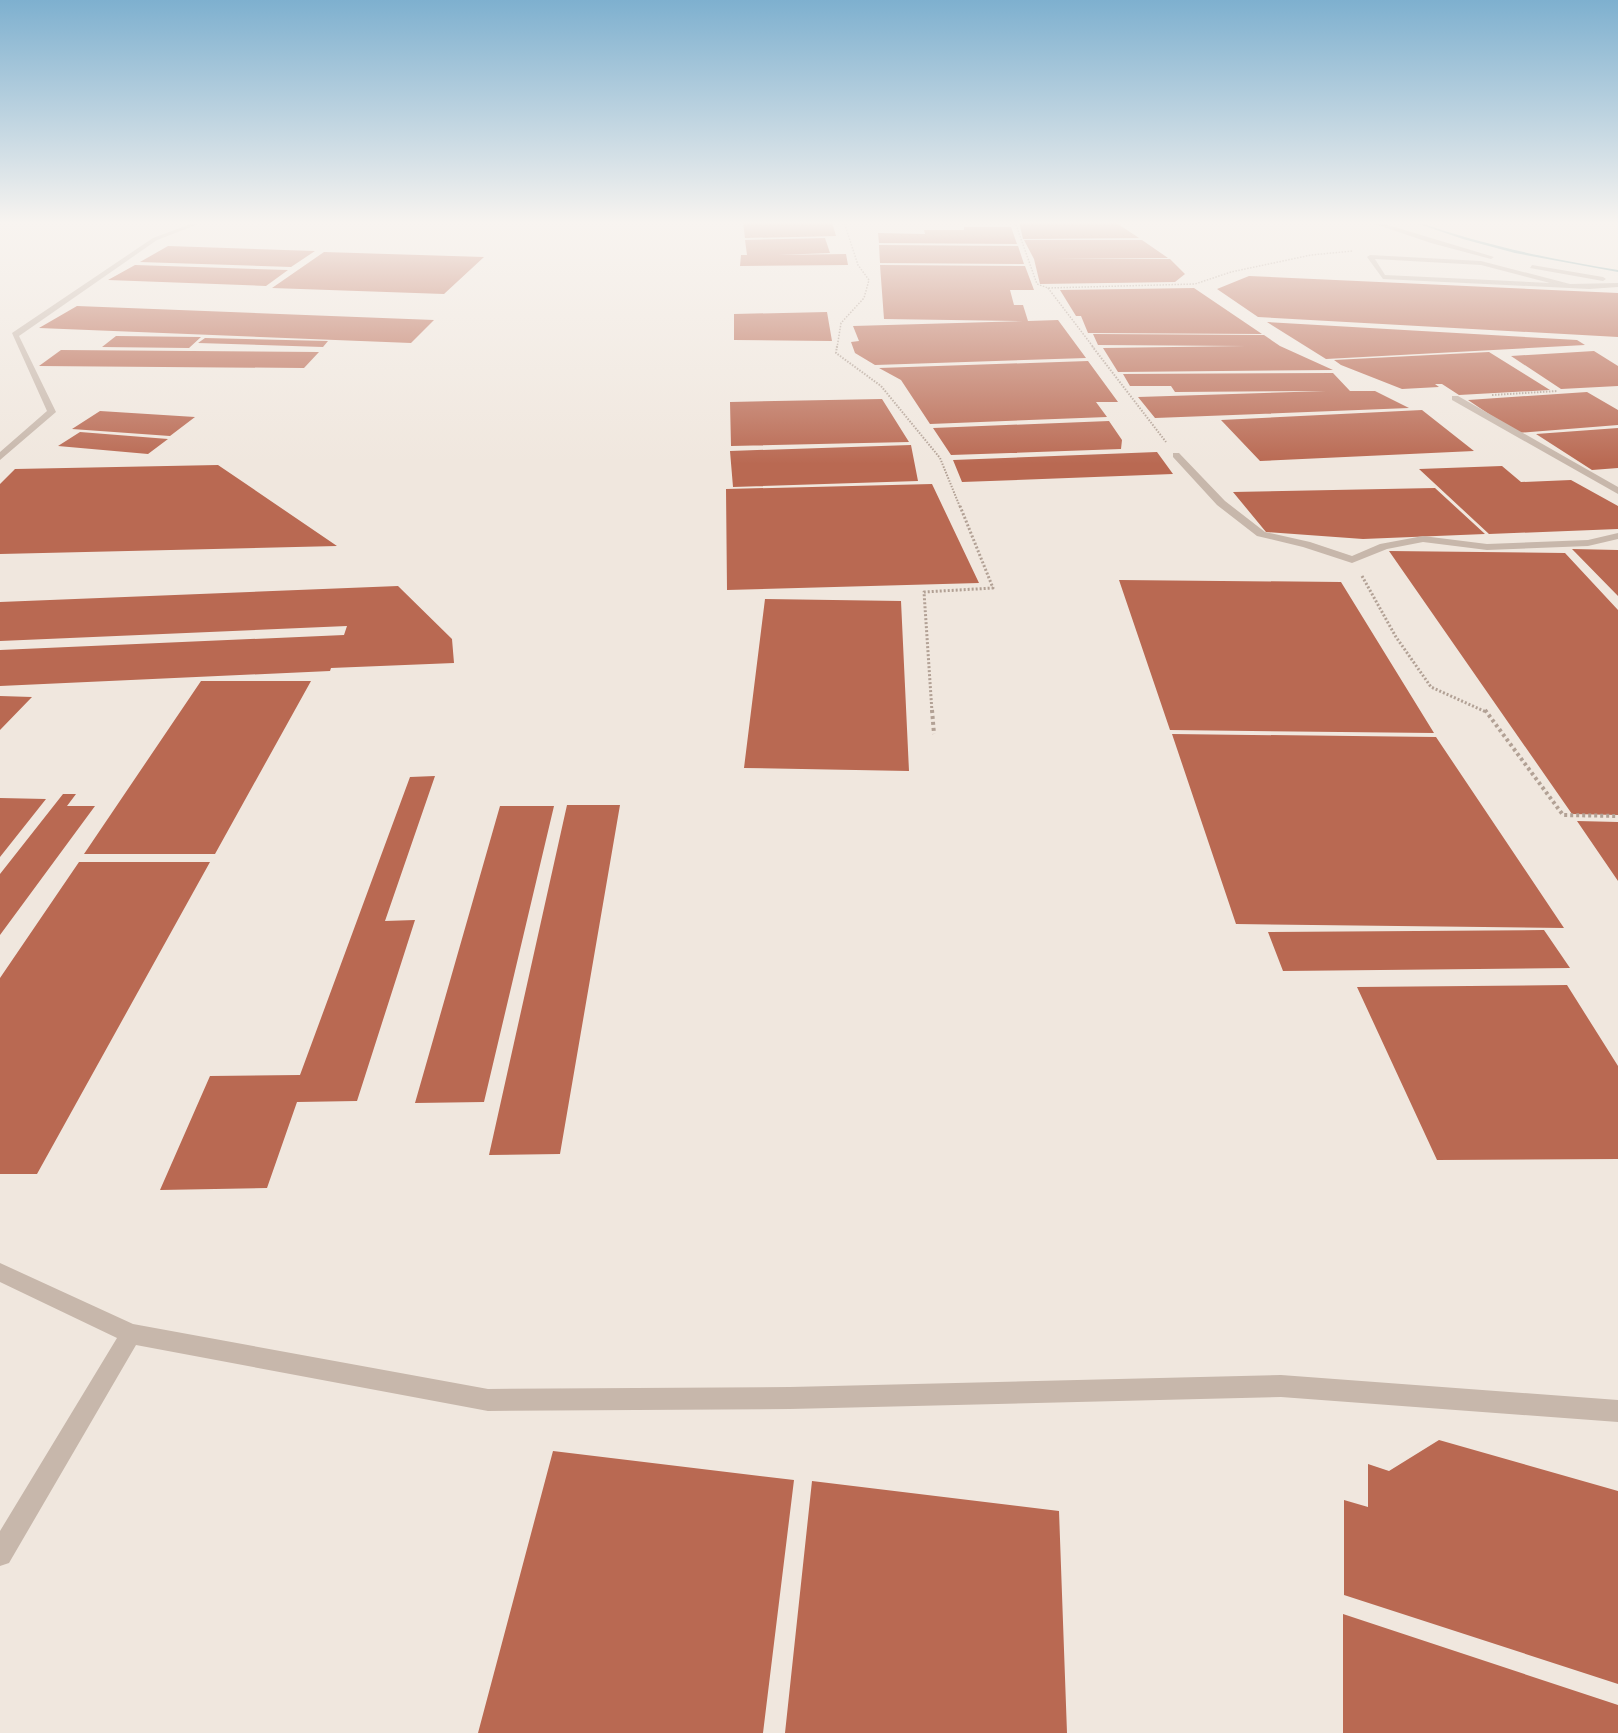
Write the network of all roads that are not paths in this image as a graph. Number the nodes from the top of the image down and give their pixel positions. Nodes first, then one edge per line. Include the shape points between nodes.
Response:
1 (62, 303) edge
2 (1455, 398) road end
3 (1176, 455) road end
4 (0, 457) edge
5 (1618, 491) edge
6 (1618, 536) edge
7 (0, 1272) edge
8 (131, 1334) junction
9 (1618, 1411) edge
10 (0, 1554) edge

1 - 4 street via 15,335 51,412
2 - 5 street
3 - 6 street via 1221,503 1261,534 1352,560 1384,546 1422,539 1486,547 1588,543
7 - 8 street
8 - 9 street via 488,1400 790,1398 1281,1386
8 - 10 street

